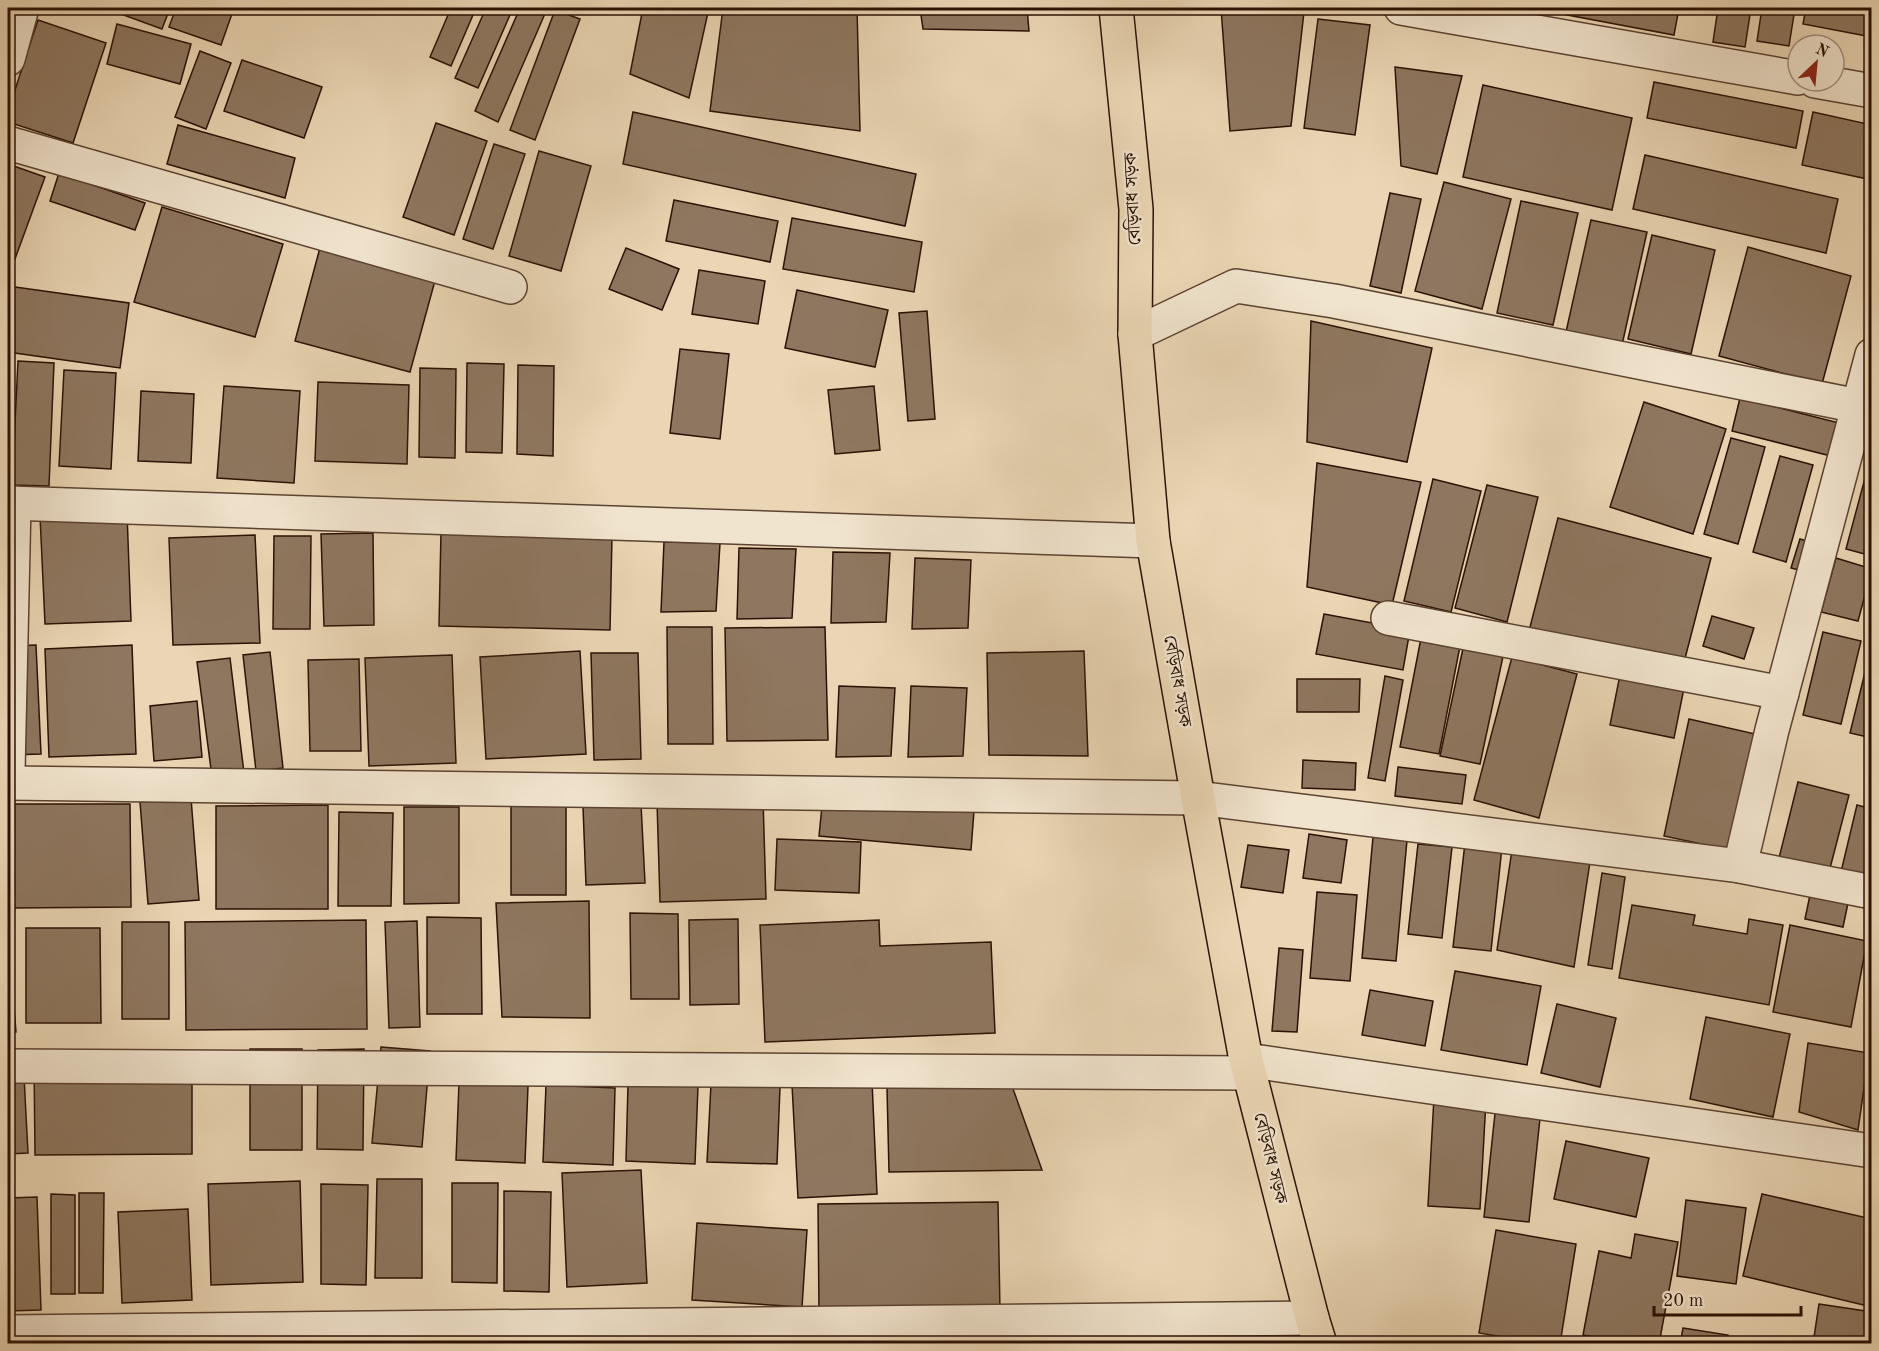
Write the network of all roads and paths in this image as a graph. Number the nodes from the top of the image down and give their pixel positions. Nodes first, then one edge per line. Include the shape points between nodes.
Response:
1 (22, 8) edge
2 (1116, 8) edge
3 (1401, 8) edge
4 (8, 59) edge
5 (1786, 76) edge
6 (1846, 86) edge
7 (1872, 91) edge
8 (8, 143) edge
9 (510, 286) dead end
10 (1135, 334) junction
11 (1872, 355) edge
12 (1858, 406) junction
13 (11, 503) edge
14 (1153, 541) junction
15 (1388, 618) dead end
16 (1782, 693) junction
17 (8, 771) edge
18 (8, 783) edge
19 (1198, 798) junction
20 (1740, 866) junction
21 (1872, 892) edge
22 (8, 1066) edge
23 (1248, 1066) junction
24 (1872, 1151) edge
25 (1316, 1331) edge
26 (8, 1332) edge

1 - 4 street
2 - 10 highway, বেড়িবাধ সড়ক via 1136,209
3 - 5 street
6 - 7 street
8 - 9 street
10 - 12 street via 1236,286 1334,301
10 - 14 highway, বেড়িবাধ সড়ক
11 - 12 street
12 - 16 street
13 - 14 street
13 - 17 street
14 - 19 highway, বেড়িবাধ সড়ক
15 - 16 street
16 - 20 street
18 - 19 street
19 - 20 street
19 - 23 highway, বেড়িবাধ সড়ক
20 - 21 street
22 - 23 street
23 - 24 street
23 - 25 highway, বেড়িবাধ সড়ক
25 - 26 street

